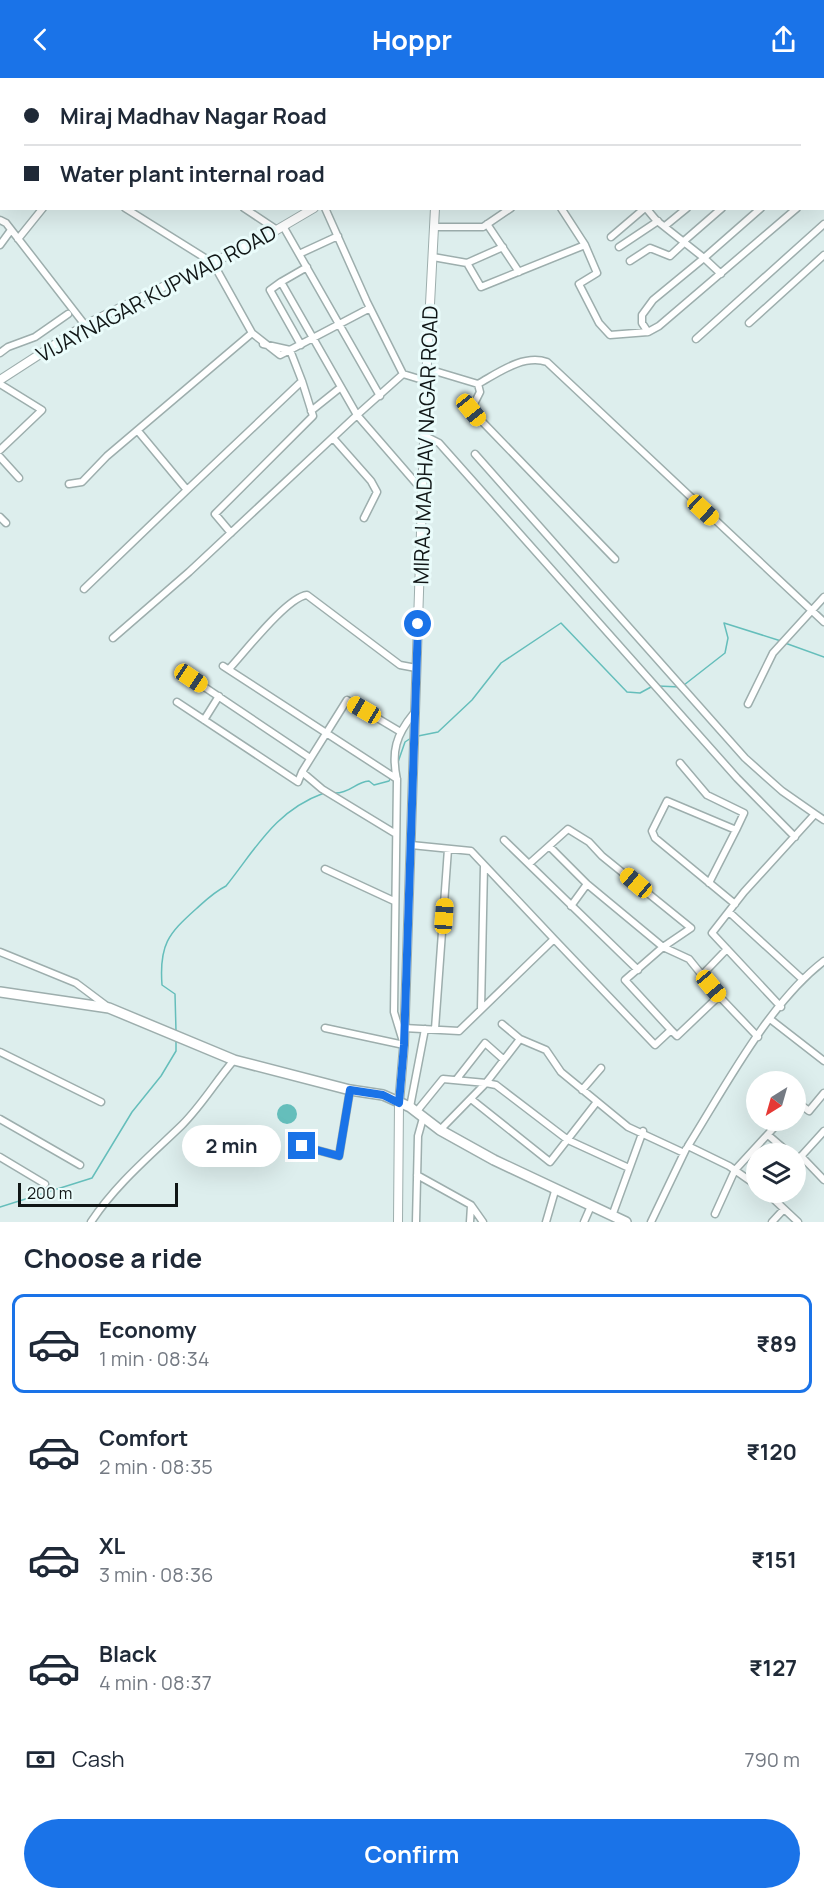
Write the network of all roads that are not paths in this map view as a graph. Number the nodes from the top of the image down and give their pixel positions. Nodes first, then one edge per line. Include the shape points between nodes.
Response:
1 (42, 210) edge
2 (128, 210) edge
3 (248, 210) edge
4 (311, 210) edge
5 (326, 210) edge
6 (435, 210) edge
7 (508, 210) edge
8 (562, 210) edge
9 (646, 210) edge
10 (648, 210) edge
11 (685, 210) edge
12 (720, 210) edge
13 (759, 210) edge
14 (794, 210) edge
15 (0, 220) edge
16 (658, 221) junction
17 (487, 224) junction
18 (824, 224) edge
19 (434, 226) junction
20 (665, 226) junction
21 (280, 228) junction
22 (11, 230) junction
23 (338, 236) junction
24 (611, 237) dead end
25 (18, 239) junction
26 (684, 241) junction
27 (0, 245) edge
28 (585, 245) junction
29 (503, 247) junction
30 (619, 247) dead end
31 (299, 254) junction
32 (824, 255) edge
33 (433, 257) junction
34 (704, 258) junction
35 (630, 261) dead end
36 (213, 263) junction
37 (467, 263) junction
38 (307, 267) junction
39 (519, 272) junction
40 (721, 274) junction
41 (281, 282) junction
42 (370, 308) junction
43 (68, 314) dead end
44 (749, 323) dead end
45 (85, 325) junction
46 (339, 325) junction
47 (648, 332) junction
48 (252, 333) junction
49 (313, 339) junction
50 (696, 339) dead end
51 (301, 345) junction
52 (290, 350) junction
53 (0, 352) edge
54 (428, 369) junction
55 (403, 374) junction
56 (302, 381) junction
57 (426, 381) junction
58 (0, 382) edge
59 (478, 384) junction
60 (341, 387) junction
61 (380, 396) junction
62 (311, 411) junction
63 (357, 415) junction
64 (138, 431) junction
65 (425, 436) junction
66 (333, 438) junction
67 (0, 450) edge
68 (474, 454) dead end
69 (0, 457) edge
70 (19, 478) dead end
71 (69, 484) dead end
72 (187, 490) junction
73 (423, 490) junction
74 (0, 517) edge
75 (364, 518) dead end
76 (6, 524) dead end
77 (231, 533) junction
78 (615, 559) dead end
79 (84, 589) dead end
80 (824, 597) edge
81 (812, 610) junction
82 (824, 622) edge
83 (113, 638) dead end
84 (416, 668) junction
85 (191, 678) dead end
86 (219, 696) junction
87 (177, 702) dead end
88 (748, 704) dead end
89 (414, 713) junction
90 (204, 720) junction
91 (326, 731) junction
92 (399, 731) junction
93 (310, 758) junction
94 (680, 763) dead end
95 (302, 772) junction
96 (398, 780) junction
97 (815, 814) junction
98 (824, 820) edge
99 (736, 830) junction
100 (396, 834) junction
101 (795, 837) junction
102 (504, 840) dead end
103 (411, 845) junction
104 (550, 847) junction
105 (448, 849) junction
106 (530, 863) junction
107 (484, 866) junction
108 (325, 869) dead end
109 (709, 883) junction
110 (587, 884) junction
111 (394, 901) junction
112 (735, 904) junction
113 (571, 906) junction
114 (729, 912) junction
115 (554, 939) junction
116 (663, 947) junction
117 (727, 949) junction
118 (0, 952) edge
119 (822, 965) edge
120 (638, 970) junction
121 (702, 975) junction
122 (801, 978) junction
123 (0, 992) edge
124 (719, 996) junction
125 (781, 1007) junction
126 (109, 1008) junction
127 (481, 1009) junction
128 (770, 1019) junction
129 (502, 1024) dead end
130 (325, 1028) dead end
131 (404, 1028) junction
132 (425, 1029) junction
133 (435, 1029) junction
134 (671, 1030) junction
135 (758, 1037) junction
136 (520, 1039) junction
137 (404, 1045) junction
138 (0, 1052) edge
139 (503, 1059) junction
140 (234, 1060) junction
141 (824, 1061) edge
142 (601, 1068) dead end
143 (456, 1080) junction
144 (486, 1083) junction
145 (350, 1090) junction
146 (582, 1090) junction
147 (824, 1093) edge
148 (471, 1099) junction
149 (101, 1102) dead end
150 (399, 1103) junction
151 (596, 1103) junction
152 (806, 1110) edge
153 (417, 1112) junction
154 (0, 1119) edge
155 (440, 1130) junction
156 (643, 1131) junction
157 (771, 1131) edge
158 (824, 1131) edge
159 (768, 1135) junction
160 (568, 1140) junction
161 (777, 1143) edge
162 (302, 1146) dead end
163 (688, 1146) junction
164 (806, 1150) edge
165 (684, 1153) junction
166 (0, 1157) edge
167 (80, 1165) dead end
168 (806, 1167) edge
169 (630, 1168) junction
170 (735, 1170) junction
171 (417, 1175) junction
172 (746, 1178) edge
173 (824, 1180) edge
174 (45, 1184) dead end
175 (555, 1191) junction
176 (778, 1203) edge
177 (471, 1205) junction
178 (591, 1206) junction
179 (784, 1209) junction
180 (715, 1214) dead end
181 (612, 1216) junction
182 (91, 1222) edge
183 (398, 1222) edge
184 (416, 1222) edge
185 (470, 1222) edge
186 (483, 1222) edge
187 (546, 1222) edge
188 (584, 1222) edge
189 (626, 1222) edge
190 (651, 1222) edge
191 (772, 1222) edge
192 (798, 1222) edge

1 - 25 street
2 - 36 street
3 - 21 street
4 - 21 street, VIJAYNAGAR KUPWAD ROAD
5 - 23 street
6 - 19 street, MIRAJ MADHAV NAGAR ROAD
7 - 17 street
8 - 28 street
9 - 24 street
10 - 16 street
11 - 20 street
12 - 26 street
13 - 34 street
14 - 40 street
15 - 22 street
16 - 20 street
16 - 30 street
17 - 19 street
17 - 29 street
18 - 50 street
19 - 33 street, MIRAJ MADHAV NAGAR ROAD
20 - 26 street
21 - 31 street
21 - 36 street, VIJAYNAGAR KUPWAD ROAD
22 - 25 street
22 - 27 street
23 - 31 street
23 - 42 street
25 - 45 street
26 - 34 street
26 - 35 street via 670,256 650,248
28 - 39 street
28 - 47 street via 597,273 579,284 599,323 610,335
29 - 37 street
29 - 39 street
31 - 38 street
32 - 44 street
33 - 37 street
33 - 54 street, MIRAJ MADHAV NAGAR ROAD
34 - 40 street
34 - 47 street via 653,300 642,315
36 - 45 street, VIJAYNAGAR KUPWAD ROAD
36 - 48 street
37 - 39 street via 481,287
38 - 41 street
38 - 46 street
40 - 47 street
41 - 49 street
41 - 51 street via 270,290
42 - 46 street
42 - 55 street
43 - 53 street via 35,337
45 - 58 street, VIJAYNAGAR KUPWAD ROAD
46 - 49 street
46 - 61 street
48 - 52 street via 280,355
48 - 64 street
49 - 51 street
49 - 60 street
51 - 52 street
52 - 56 street
54 - 57 street, MIRAJ MADHAV NAGAR ROAD
54 - 59 street
55 - 57 street
55 - 61 street
56 - 62 street
56 - 72 street
57 - 65 street, MIRAJ MADHAV NAGAR ROAD
58 - 67 street via 42,410
59 - 78 street via 480,392 471,410
59 - 81 street via 512,365 547,363
60 - 62 street
60 - 63 street
61 - 63 street
62 - 77 street via 313,416 214,514
63 - 66 street
63 - 73 street
64 - 71 street via 82,482
64 - 72 street
65 - 73 street, MIRAJ MADHAV NAGAR ROAD
65 - 101 street via 439,443 737,778
66 - 75 street via 377,492
66 - 77 street
68 - 97 street via 745,758
69 - 70 street
72 - 79 street
73 - 84 street, MIRAJ MADHAV NAGAR ROAD
74 - 76 street
77 - 83 street
80 - 81 street
81 - 82 street
81 - 88 street via 773,653
84 - 89 street, MIRAJ MADHAV NAGAR ROAD
84 - 91 street via 400,665 307,595 300,596 226,668
85 - 86 street
86 - 90 street
86 - 93 street
87 - 90 street
89 - 92 street
89 - 103 street, MIRAJ MADHAV NAGAR ROAD
90 - 95 street via 297,782
91 - 92 street via 346,700
91 - 93 street
91 - 96 street
92 - 96 street via 394,765
93 - 95 street
94 - 99 street via 707,795 744,813
95 - 100 street via 322,789
96 - 100 street
97 - 98 street
97 - 101 street
99 - 109 street
99 - 109 street via 667,801 652,831 655,838
100 - 111 street
101 - 112 street
102 - 106 street
103 - 105 street
103 - 131 street, MIRAJ MADHAV NAGAR ROAD
104 - 106 street
104 - 110 street
104 - 116 street via 568,829 589,842 691,928
105 - 107 street via 471,851
105 - 133 street
106 - 113 street
107 - 115 street
107 - 127 street
108 - 111 street
109 - 112 street
110 - 113 street
110 - 116 street
111 - 137 street via 394,1012
112 - 114 street
113 - 120 street
114 - 117 street via 712,933
114 - 122 street
115 - 127 street
115 - 134 street via 655,1045
116 - 120 street
116 - 121 street via 688,959
117 - 121 street
117 - 125 street
118 - 126 street via 76,983
119 - 122 street
120 - 134 street via 625,980
121 - 124 street
122 - 125 street
123 - 126 main road
124 - 134 street via 677,1036
124 - 135 street
125 - 128 street
126 - 140 main road
127 - 133 street via 459,1031
128 - 135 street
128 - 141 street
129 - 136 street
130 - 137 street
131 - 132 street
131 - 137 street, MIRAJ MADHAV NAGAR ROAD
132 - 133 street
132 - 153 street
135 - 163 street
136 - 139 street
136 - 146 street via 546,1050 561,1072
137 - 150 street, MIRAJ MADHAV NAGAR ROAD
138 - 149 street
139 - 143 street via 485,1043
139 - 144 street
140 - 145 main road
140 - 182 street via 203,1102 143,1160 103,1203
142 - 146 street
143 - 144 street
143 - 153 street via 442,1079
144 - 148 street
144 - 160 street via 496,1085
145 - 150 main road via 383,1095
145 - 162 street via 339,1156
146 - 151 street
147 - 152 street
148 - 155 street
148 - 160 street via 550,1162
150 - 153 main road
150 - 183 street, MIRAJ MADHAV NAGAR ROAD
151 - 156 street via 628,1127
151 - 160 street
153 - 155 main road
153 - 171 street
154 - 167 street
155 - 175 main road
156 - 165 street
156 - 169 street
157 - 159 street
158 - 164 street
159 - 161 street
159 - 170 street
160 - 169 street
163 - 165 street
163 - 170 street
165 - 190 street
166 - 174 street
168 - 173 street
169 - 181 street
170 - 172 street
170 - 180 street
171 - 177 street
171 - 184 street
175 - 178 main road
175 - 187 street
176 - 179 street
177 - 185 street
177 - 186 street
178 - 181 main road
178 - 188 street
179 - 191 street
179 - 192 street
181 - 189 main road

